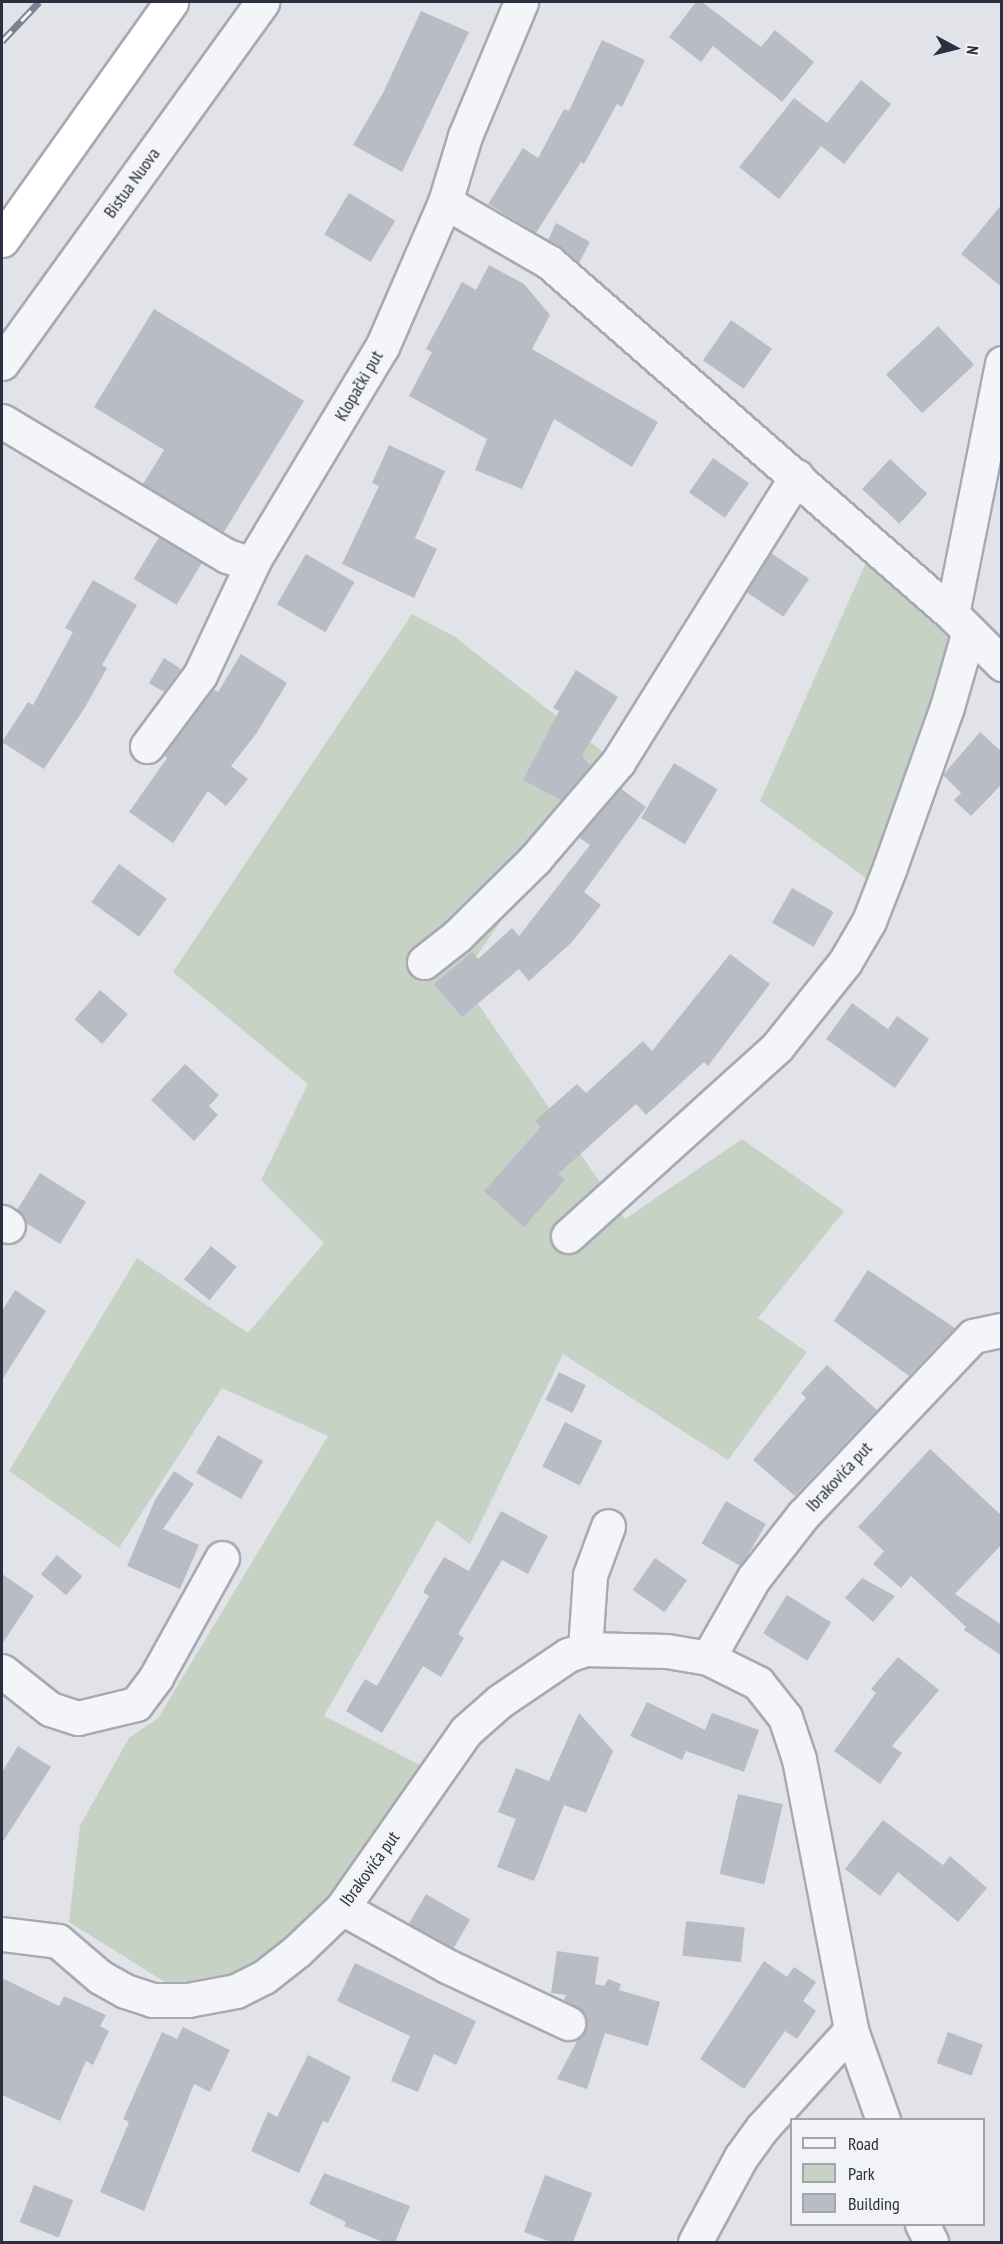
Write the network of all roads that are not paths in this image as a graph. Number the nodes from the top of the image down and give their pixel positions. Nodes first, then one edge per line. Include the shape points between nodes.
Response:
1 (171, 2) edge
2 (262, 2) edge
3 (521, 2) edge
4 (445, 202) junction
5 (2, 240) edge
6 (2, 363) edge
7 (1002, 363) edge
8 (2, 421) edge
9 (796, 476) junction
10 (252, 564) junction
11 (961, 622) junction
12 (1002, 664) edge
13 (147, 746) dead end
14 (424, 962) dead end
15 (568, 1236) dead end
16 (1002, 1330) edge
17 (608, 1526) dead end
18 (222, 1558) dead end
19 (585, 1649) junction
20 (708, 1658) junction
21 (2, 1671) edge
22 (342, 1908) junction
23 (2, 1934) edge
24 (568, 2023) dead end
25 (852, 2031) junction
26 (882, 2118) edge
27 (923, 2226) edge
28 (695, 2242) edge
29 (931, 2242) edge

1 - 5 highway
2 - 6 street, Bistua Nuova
3 - 4 street, Klopački put via 465,136
4 - 9 street via 549,262
4 - 10 street, Klopački put via 382,347
7 - 11 street
8 - 10 street via 227,556
9 - 11 street
9 - 14 street via 618,762 535,859 457,936
10 - 13 street, Klopački put via 200,675
11 - 12 street
11 - 15 street via 947,708 869,921 845,962 777,1047
16 - 20 street, Ibrakovića put via 973,1336 803,1515 753,1579
17 - 19 street via 591,1575
18 - 21 street via 156,1677 136,1704 78,1718 50,1708
19 - 20 street, Ibrakovića put via 667,1651
19 - 22 street, Ibrakovića put via 544,1670 466,1731
20 - 25 street, Ibrakovića put via 758,1683 785,1717 799,1759
22 - 23 street, Ibrakovića put via 264,1977 236,1991 188,2000 152,2000 124,1991 100,1977 58,1941
22 - 24 street via 447,1966
25 - 26 street, Ibrakovića put
25 - 28 street via 763,2127 741,2157
27 - 29 street

